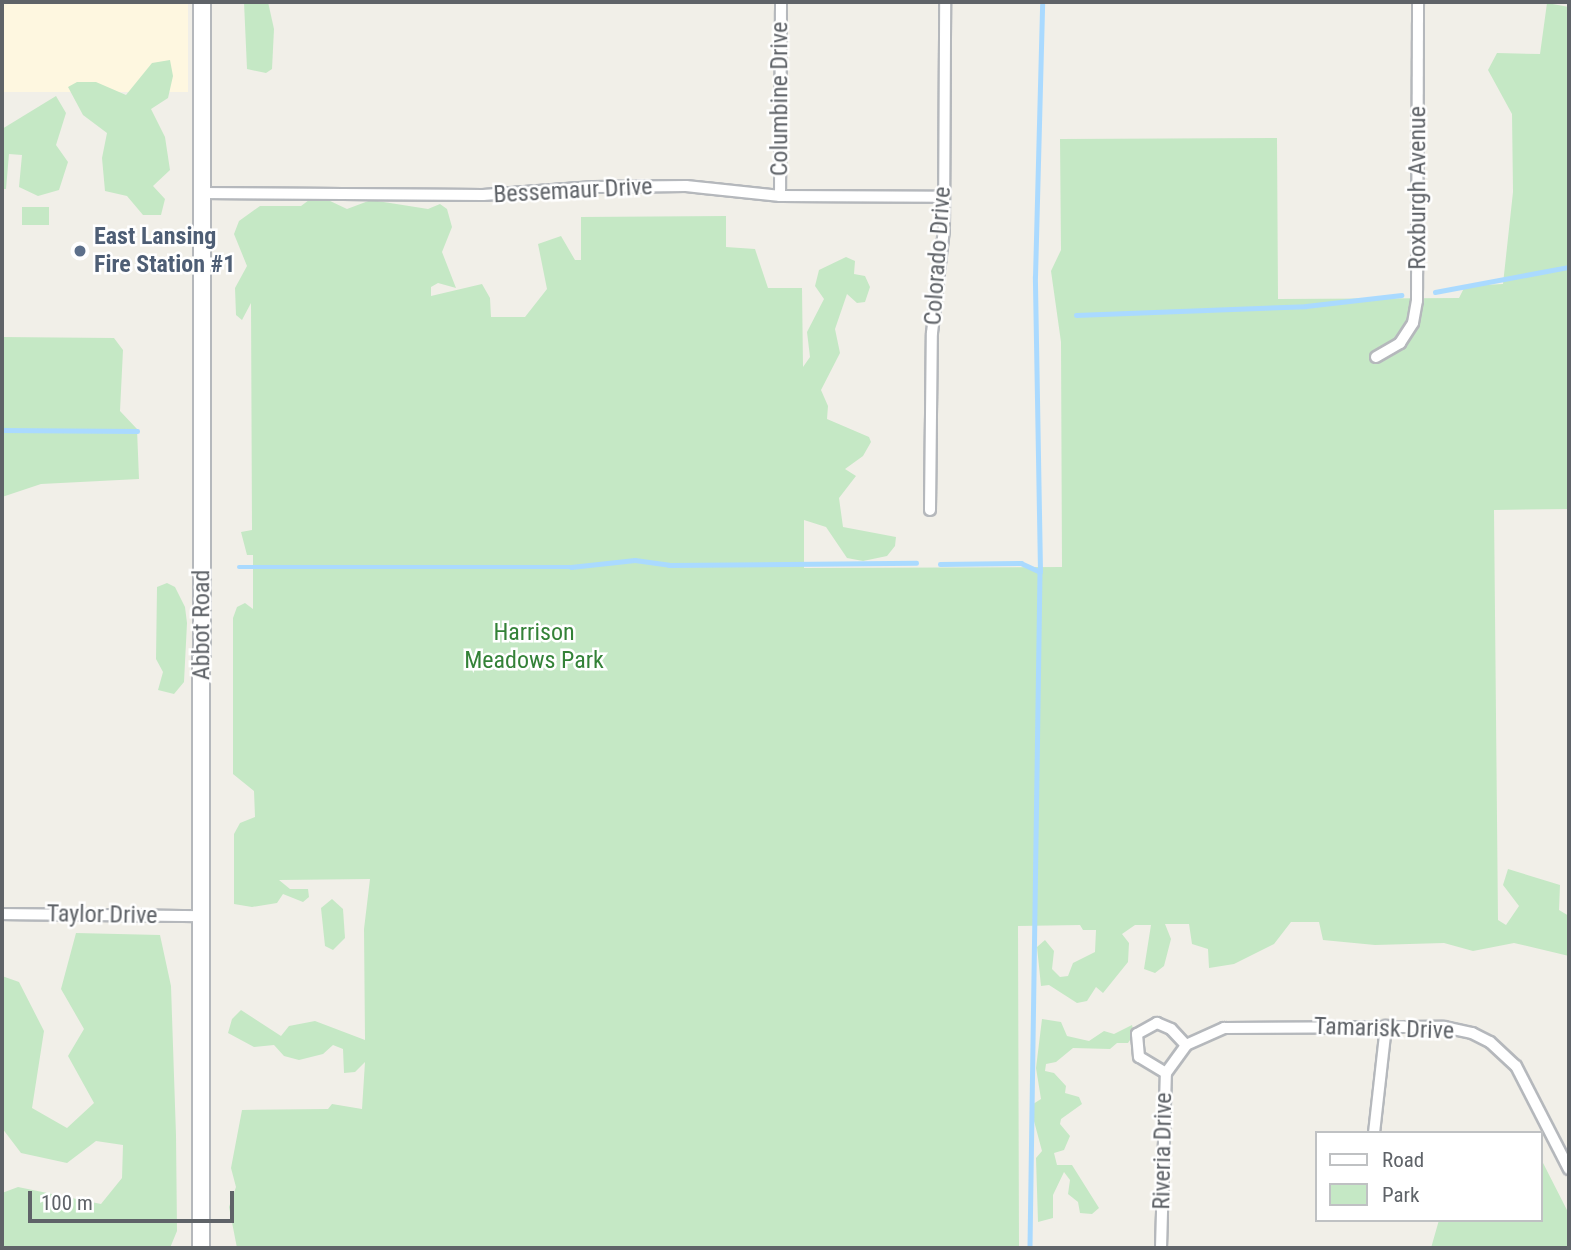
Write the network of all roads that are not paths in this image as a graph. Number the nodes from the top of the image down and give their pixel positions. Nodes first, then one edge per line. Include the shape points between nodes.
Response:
1 (202, 2) edge
2 (781, 2) edge
3 (945, 2) edge
4 (1418, 2) edge
5 (202, 193) junction
6 (780, 196) junction
7 (944, 197) junction
8 (1376, 357) dead end
9 (930, 510) dead end
10 (2, 914) edge
11 (201, 916) junction
12 (1386, 1027) junction
13 (1186, 1045) junction
14 (1176, 1056) joint
15 (1166, 1073) junction
16 (1374, 1131) edge
17 (1567, 1156) edge
18 (1569, 1169) edge
19 (201, 1248) edge
20 (1161, 1248) edge

1 - 5 main road, Abbot Road
2 - 6 street, Columbine Drive
3 - 7 street, Colorado Drive
4 - 8 street, Roxburgh Avenue via 1417,301 1413,323 1400,342
5 - 6 street, Bessemaur Drive via 483,195 687,186
5 - 11 main road, Abbot Road
6 - 7 street, Bessemaur Drive
7 - 9 street, Colorado Drive via 932,333
10 - 11 street, Taylor Drive
11 - 19 main road, Abbot Road
12 - 13 street, Tamarisk Drive via 1224,1028
12 - 16 street
12 - 17 street, Tamarisk Drive via 1444,1027 1490,1042 1516,1066
13 - 14 street, Tamarisk Drive
13 - 15 street via 1171,1029 1157,1023 1137,1034 1139,1057
14 - 15 street, Riveria Drive
15 - 20 street, Riveria Drive
17 - 18 street, Tamarisk Drive

